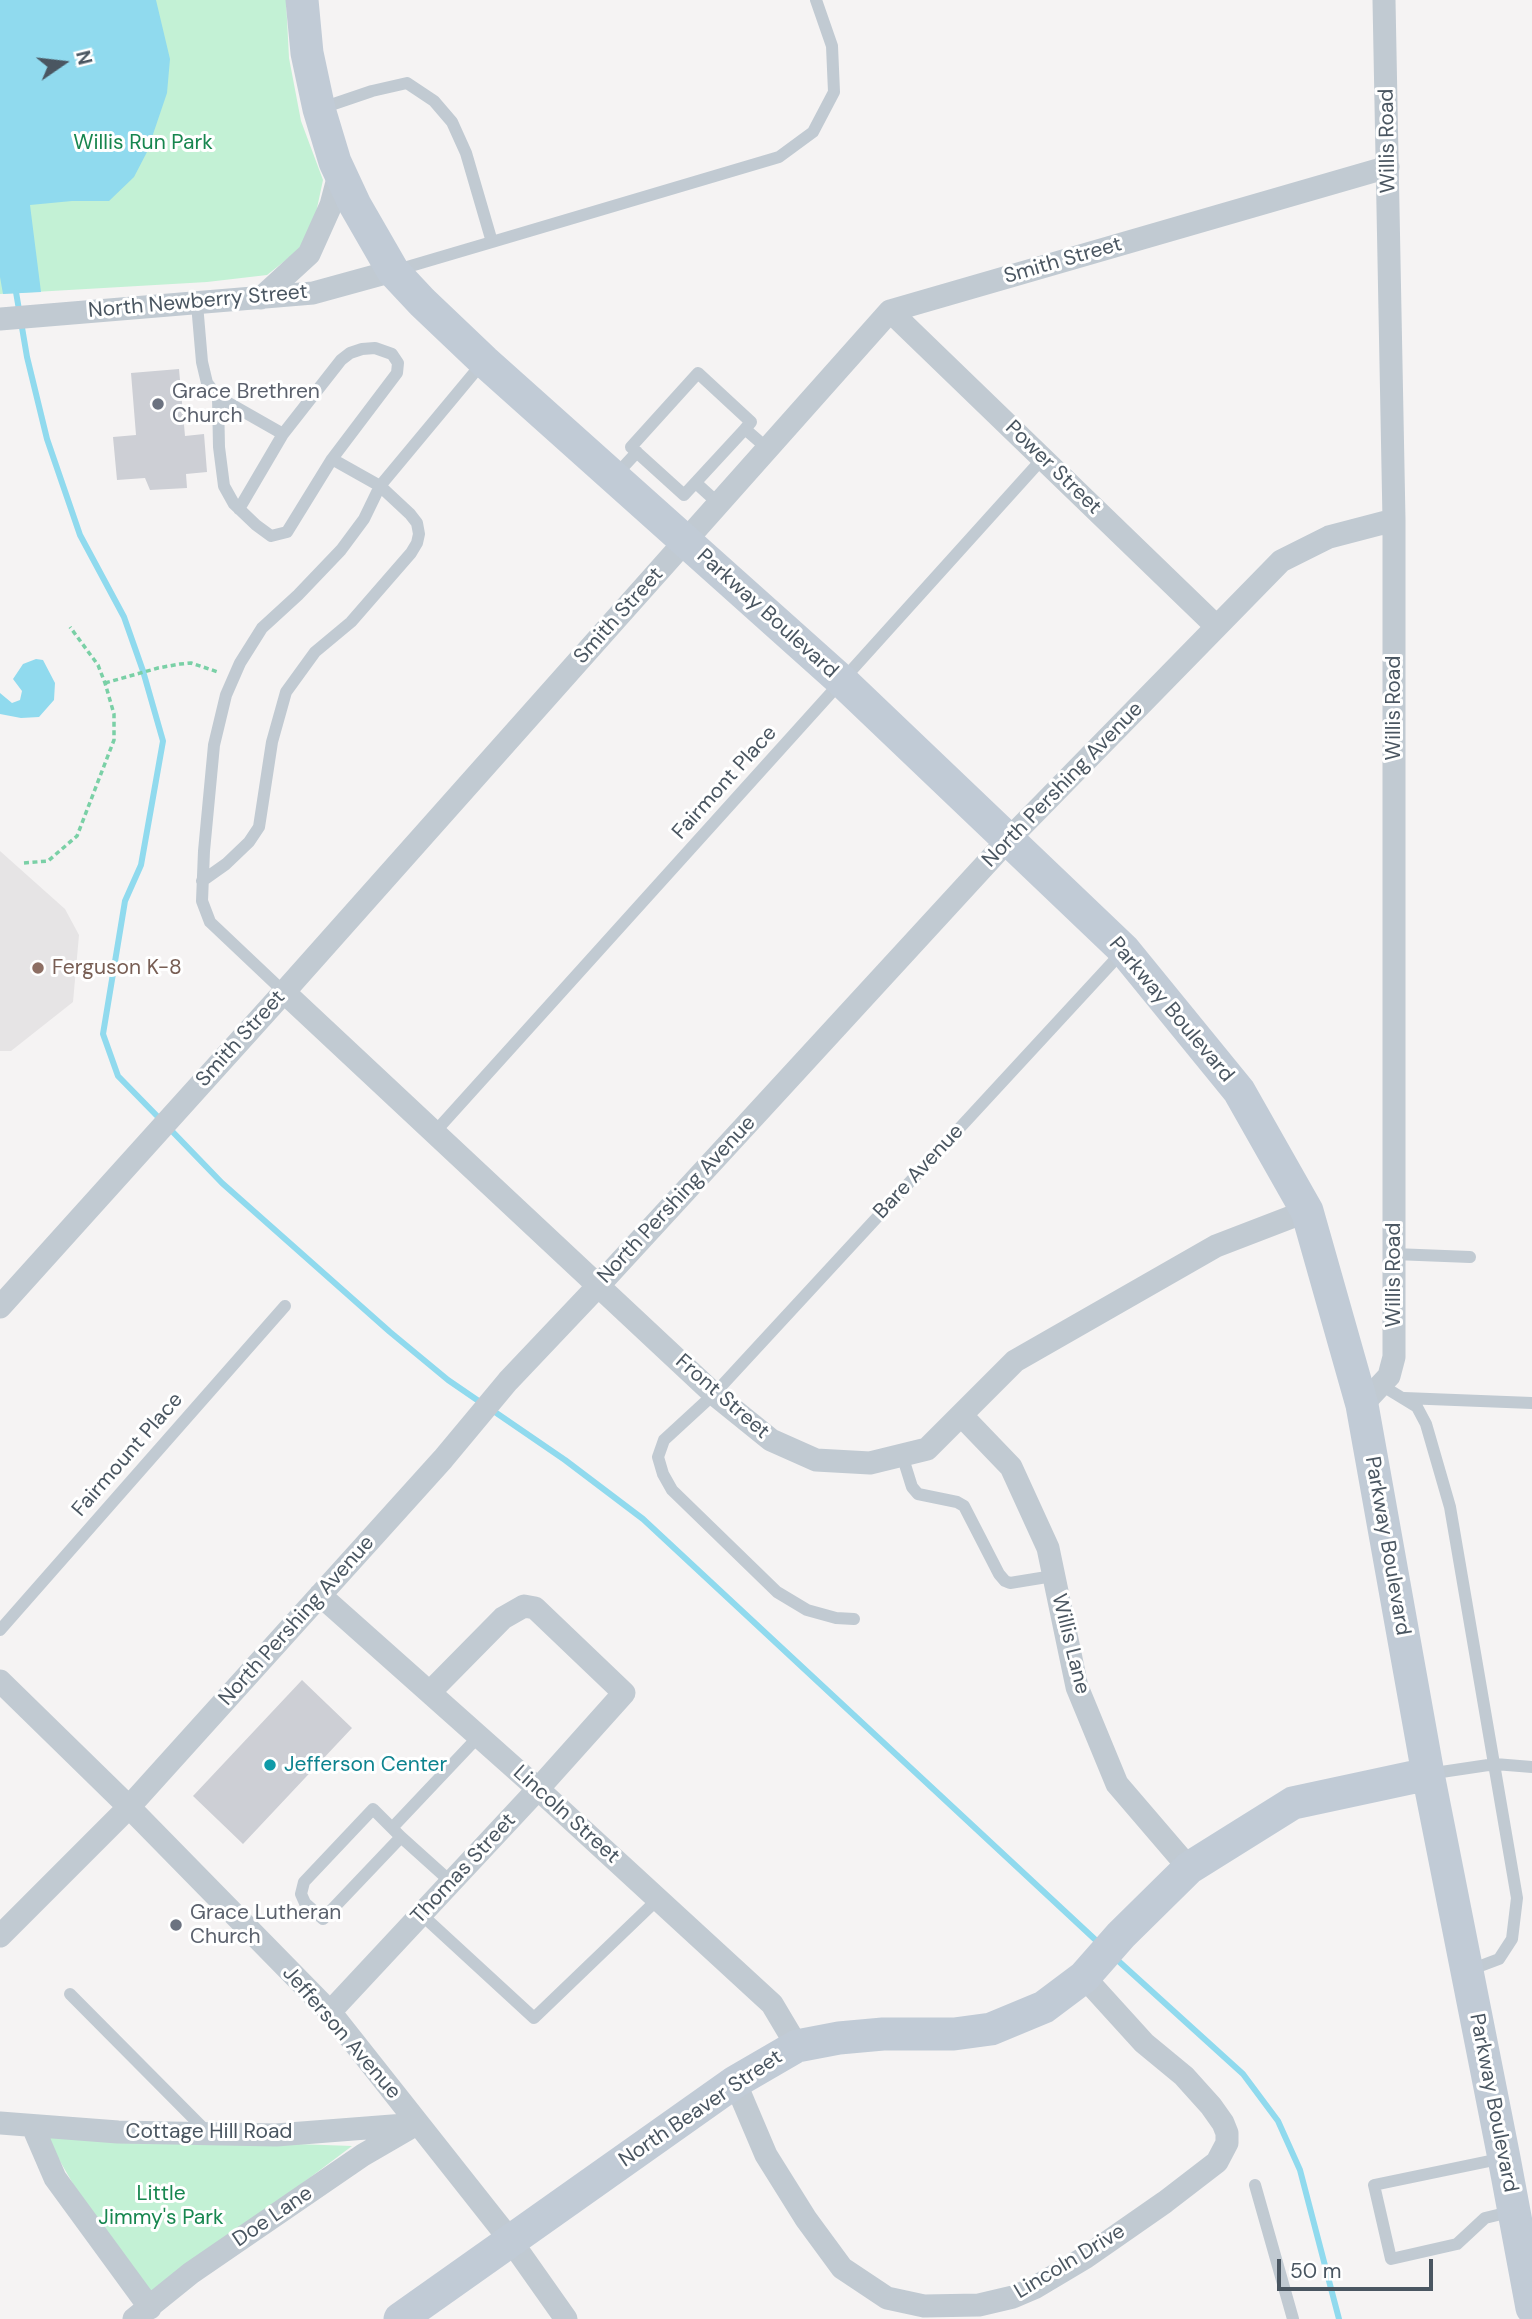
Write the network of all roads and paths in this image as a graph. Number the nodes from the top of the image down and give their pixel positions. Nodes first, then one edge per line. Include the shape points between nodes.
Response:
1 (302, 0) edge
2 (816, 0) edge
3 (1384, 0) edge
4 (319, 109) junction
5 (1388, 167) junction
6 (340, 171) junction
7 (492, 242) junction
8 (393, 271) junction
9 (261, 298) junction
10 (197, 304) junction
11 (890, 311) junction
12 (0, 319) edge
13 (484, 361) junction
14 (218, 397) junction
15 (745, 429) junction
16 (284, 433) junction
17 (768, 449) junction
18 (637, 452) junction
19 (1043, 458) junction
20 (332, 459) junction
21 (614, 477) junction
22 (696, 483) junction
23 (380, 486) junction
24 (665, 500) junction
25 (719, 504) junction
26 (239, 509) junction
27 (1394, 520) junction
28 (686, 541) junction
29 (1216, 626) junction
30 (70, 627) dead end
31 (233, 679) junction
32 (843, 682) junction
33 (105, 683) junction
34 (1009, 839) junction
35 (24, 863) dead end
36 (202, 881) junction
37 (1124, 950) junction
38 (284, 992) junction
39 (434, 1133) junction
40 (1307, 1211) junction
41 (1394, 1254) junction
42 (1470, 1257) dead end
43 (599, 1285) junction
44 (285, 1306) dead end
45 (0, 1307) edge
46 (714, 1394) junction
47 (1371, 1394) junction
48 (1404, 1398) junction
49 (1532, 1403) edge
50 (961, 1416) junction
51 (902, 1455) junction
52 (1053, 1576) junction
53 (320, 1595) junction
54 (854, 1619) dead end
55 (0, 1630) edge
56 (0, 1681) edge
57 (430, 1692) junction
58 (478, 1736) junction
59 (1495, 1764) junction
60 (1532, 1767) edge
61 (1428, 1774) junction
62 (538, 1789) junction
63 (129, 1807) junction
64 (397, 1833) junction
65 (1188, 1868) junction
66 (451, 1882) junction
67 (658, 1899) junction
68 (422, 1915) junction
69 (0, 1936) edge
70 (1467, 1971) junction
71 (1084, 1978) junction
72 (70, 1994) dead end
73 (330, 2012) junction
74 (797, 2046) junction
75 (735, 2082) junction
76 (0, 2123) edge
77 (418, 2124) junction
78 (33, 2127) junction
79 (208, 2133) junction
80 (1504, 2158) junction
81 (1255, 2185) dead end
82 (1514, 2211) junction
83 (511, 2241) junction
84 (1532, 2308) edge
85 (142, 2313) edge
86 (400, 2319) edge
87 (566, 2319) edge
88 (1293, 2319) edge

1 - 4 street, Parkway Boulevard
2 - 7 lane via 832,46 834,92 813,132 779,157
3 - 5 street, Willis Road
4 - 6 street, Parkway Boulevard
4 - 7 lane via 407,83 434,101 452,122 466,153
5 - 11 street, Smith Street
5 - 27 street, Willis Road
6 - 8 street, Parkway Boulevard
6 - 9 street via 309,254
7 - 8 lane
8 - 9 street, North Newberry Street via 313,293
8 - 13 street, Parkway Boulevard
9 - 10 street, North Newberry Street
10 - 12 street, North Newberry Street
10 - 14 lane via 202,362 207,383
11 - 17 street, Smith Street
11 - 19 street, Power Street
13 - 21 street, Parkway Boulevard
13 - 23 lane
14 - 16 lane
14 - 26 lane via 221,474
15 - 17 lane
15 - 18 lane via 751,422 698,373 631,447
15 - 22 lane
16 - 20 lane via 350,353 375,348 392,354 398,363 397,373
16 - 26 lane
17 - 25 street, Smith Street
18 - 21 lane
18 - 24 lane
19 - 29 street, Power Street
19 - 32 lane, Fairmont Place
20 - 23 lane
20 - 26 lane via 287,532 271,536
21 - 24 street, Parkway Boulevard
22 - 24 lane via 684,495
22 - 25 lane
23 - 31 lane via 364,519 341,550 262,628
23 - 36 lane via 417,523 417,543 351,622 315,652 286,692 272,742 259,827 226,864
24 - 28 street, Parkway Boulevard
25 - 28 street, Smith Street
27 - 29 street, North Pershing Avenue via 1329,537 1280,561
27 - 41 street, Willis Road
28 - 32 street, Parkway Boulevard
28 - 38 street, Smith Street
29 - 34 street, North Pershing Avenue
30 - 33 path via 98,665
31 - 33 path via 191,663
31 - 36 lane via 214,745
32 - 34 street, Parkway Boulevard
32 - 39 lane, Fairmont Place
33 - 35 path via 114,714 114,740 77,836 48,861
34 - 37 street, Parkway Boulevard
34 - 43 street, North Pershing Avenue
36 - 38 lane via 202,901 210,922
37 - 40 street, Parkway Boulevard via 1239,1091
37 - 46 lane, Bare Avenue
38 - 39 street, Front Street
38 - 45 street, Smith Street
39 - 43 street, Front Street
40 - 47 street, Parkway Boulevard
40 - 50 street, Front Street via 1216,1247 1015,1361
41 - 42 lane
41 - 47 street, Willis Road via 1394,1357 1389,1376
43 - 46 street, Front Street
43 - 53 street, North Pershing Avenue
44 - 55 lane, Fairmount Place
46 - 51 street, Front Street via 771,1440 816,1461 870,1463
46 - 54 lane, Bare Avenue via 664,1440 658,1457 672,1490 777,1592 807,1610
47 - 48 lane
47 - 61 street, Parkway Boulevard
48 - 49 lane
48 - 59 lane via 1417,1407 1426,1424 1451,1507
50 - 51 street, Front Street via 927,1449
50 - 52 street, Willis Lane via 1011,1467 1048,1548
51 - 52 lane via 918,1494 964,1506 1005,1581
52 - 65 street, Willis Lane via 1077,1687 1117,1784
53 - 57 street, Lincoln Street
53 - 63 street, North Pershing Avenue
56 - 63 street, Jefferson Avenue
57 - 58 street, Lincoln Street
57 - 62 street, Thomas Street via 503,1618 524,1606 535,1608 624,1693
58 - 62 street, Lincoln Street
58 - 64 lane
59 - 60 lane
59 - 61 lane
59 - 70 lane via 1517,1898 1512,1939 1499,1959
61 - 65 street, North Beaver Street via 1293,1803
61 - 70 street, Parkway Boulevard
62 - 66 street, Thomas Street
62 - 67 street, Lincoln Street
63 - 69 street, North Pershing Avenue
63 - 73 street, Jefferson Avenue
64 - 64 lane via 373,1810 304,1882 301,1894 305,1903 323,1919
64 - 66 lane
65 - 71 street, North Beaver Street
66 - 68 street, Thomas Street
67 - 68 lane via 534,2018
67 - 74 street, Lincoln Street via 772,2004
68 - 73 street, Thomas Street
70 - 80 street, Parkway Boulevard
71 - 74 street, North Beaver Street via 1045,2007 991,2029 883,2034
71 - 75 street, Lincoln Drive via 1211,2106 1227,2133 1224,2151 1217,2162 1165,2202 1086,2256 1013,2297 979,2305 924,2306 887,2298 842,2268 766,2155
72 - 79 lane
73 - 77 street, Jefferson Avenue
74 - 75 street, North Beaver Street
75 - 83 street, North Beaver Street
76 - 78 street, Cottage Hill Road
77 - 79 street, Cottage Hill Road via 276,2135
77 - 83 street, Jefferson Avenue
77 - 85 street, Doe Lane via 363,2155 191,2273
78 - 79 street, Cottage Hill Road
78 - 85 street via 55,2178
80 - 82 street, Parkway Boulevard
80 - 82 lane via 1374,2185 1391,2259 1457,2244 1485,2218
81 - 88 lane
82 - 84 street, Parkway Boulevard
83 - 86 street, North Beaver Street
83 - 87 street, Jefferson Avenue

